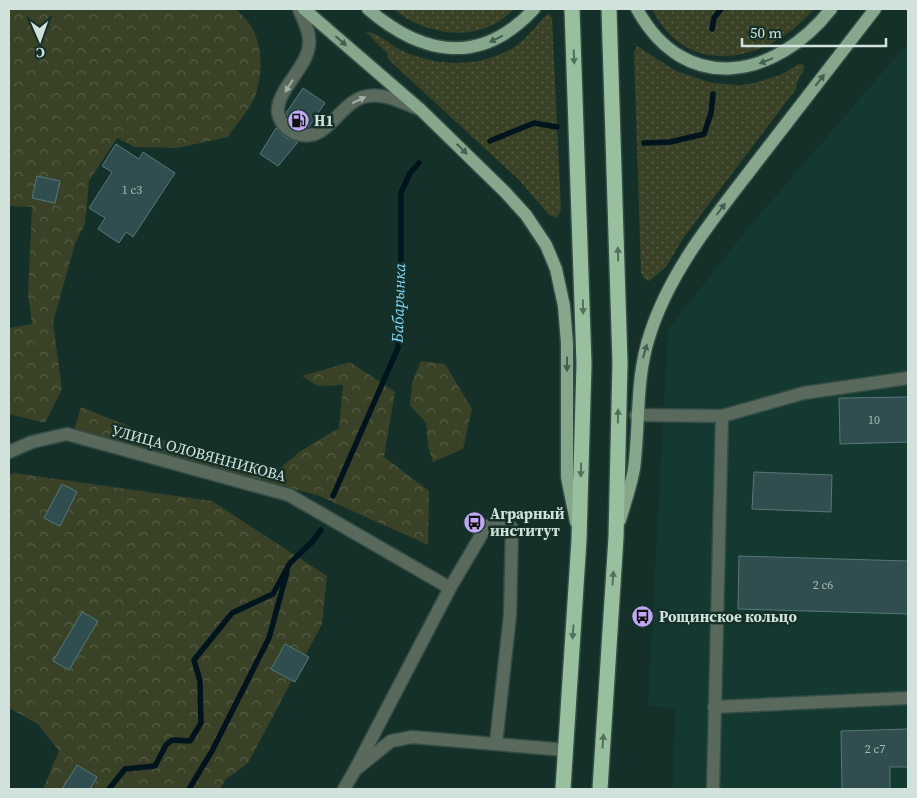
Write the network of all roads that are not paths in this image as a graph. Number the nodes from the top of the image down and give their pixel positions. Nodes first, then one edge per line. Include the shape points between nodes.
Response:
1 (299, 9) edge
2 (304, 9) edge
3 (368, 9) edge
4 (534, 9) edge
5 (572, 9) edge
6 (609, 9) edge
7 (637, 9) edge
8 (831, 9) edge
9 (875, 9) edge
10 (421, 110) junction
11 (908, 378) edge
12 (636, 415) junction
13 (722, 416) junction
14 (9, 452) edge
15 (616, 537) junction
16 (579, 540) junction
17 (450, 588) junction
18 (908, 698) edge
19 (714, 707) junction
20 (496, 743) junction
21 (566, 750) junction
22 (355, 770) junction
23 (344, 789) edge
24 (563, 789) edge
25 (600, 789) edge
26 (713, 789) edge

1 -> 10 street via 310,43 307,57 278,103 280,119 290,131 313,136 323,131 351,103 367,96 390,98
2 -> 10 main road
4 -> 3 main road via 508,33 490,42 449,48 409,39
5 -> 16 highway via 584,364
15 -> 6 highway via 620,363
8 -> 7 main road via 804,36 770,60 732,69 697,63 668,48 655,37
12 -> 9 main road via 642,358 674,278 738,186
10 -> 16 main road via 526,215 546,245 556,269 568,342 567,477
11 - 13 street via 804,393
12 - 13 street
12 - 15 main road via 634,469
13 - 19 street
14 - 17 street, УЛИЦА ОЛОВЯННИКОВА via 32,442 67,434 289,494
25 -> 15 highway
16 -> 21 highway
17 - 20 street via 486,527 502,520 512,528 510,615
17 - 22 street
18 - 19 street
19 - 26 street
20 - 21 street
20 - 22 street via 412,737 392,741
21 - 24 highway
22 - 23 street

